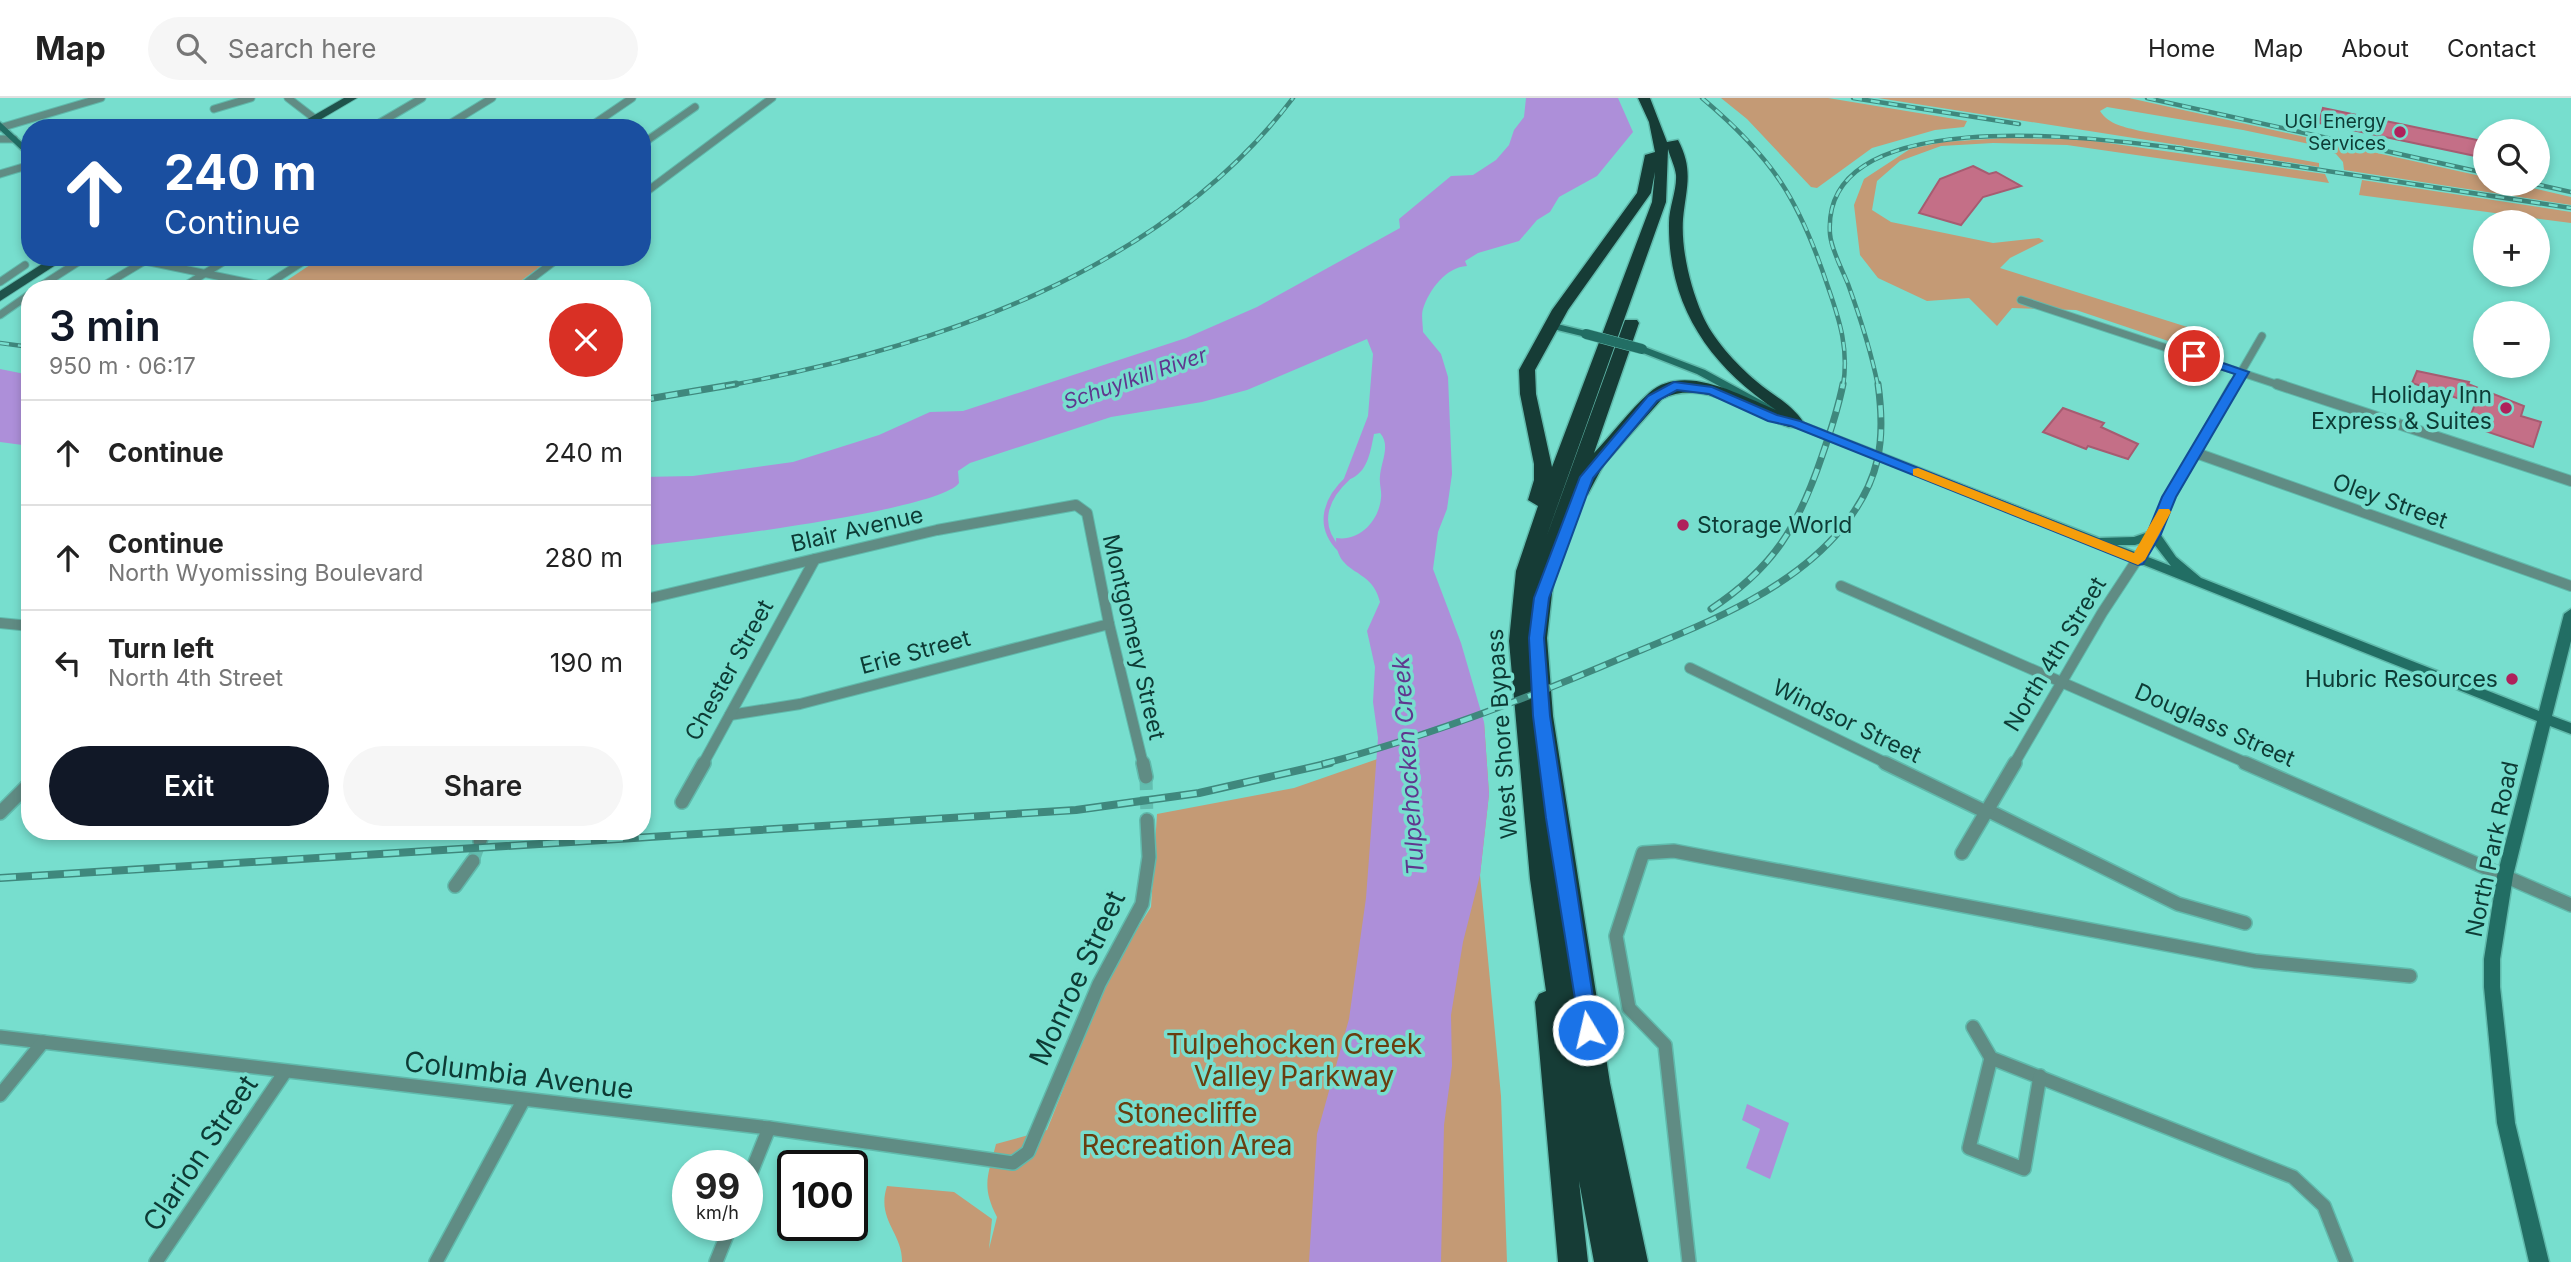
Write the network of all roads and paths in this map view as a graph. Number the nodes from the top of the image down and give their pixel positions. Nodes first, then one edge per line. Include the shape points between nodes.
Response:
1 (71, 98) edge
2 (101, 98) edge
3 (251, 98) edge
4 (288, 98) edge
5 (352, 98) edge
6 (422, 98) edge
7 (492, 98) edge
8 (632, 98) edge
9 (772, 98) edge
10 (1641, 98) edge
11 (1653, 98) edge
12 (78, 105) junction
13 (695, 107) dead end
14 (214, 109) dead end
15 (314, 118) joint
16 (27, 119) edge
17 (386, 119) edge
18 (458, 119) edge
19 (601, 119) edge
20 (21, 121) edge
21 (1, 126) edge
22 (651, 138) edge
23 (0, 139) edge
24 (13, 139) junction
25 (1673, 143) junction
26 (21, 147) edge
27 (21, 168) edge
28 (0, 174) edge
29 (651, 188) edge
30 (24, 266) edge
31 (48, 266) edge
32 (72, 266) edge
33 (136, 266) edge
34 (176, 266) edge
35 (216, 266) edge
36 (296, 266) edge
37 (548, 266) edge
38 (204, 273) junction
39 (26, 280) edge
40 (50, 280) edge
41 (113, 280) edge
42 (194, 280) edge
43 (237, 280) edge
44 (274, 280) edge
45 (530, 280) edge
46 (0, 282) edge
47 (21, 283) edge
48 (0, 297) edge
49 (21, 300) edge
50 (2021, 300) dead end
51 (0, 315) edge
52 (1553, 326) junction
53 (2262, 335) dead end
54 (2243, 372) junction
55 (1795, 423) junction
56 (2196, 453) junction
57 (2571, 481) edge
58 (1082, 508) joint
59 (2154, 534) junction
60 (2077, 536) junction
61 (816, 559) junction
62 (2138, 560) junction
63 (1841, 586) dead end
64 (2571, 586) edge
65 (2207, 588) junction
66 (651, 598) edge
67 (1541, 598) junction
68 (2571, 614) edge
69 (0, 623) edge
70 (1109, 624) junction
71 (21, 625) edge
72 (1519, 635) junction
73 (1690, 668) dead end
74 (2062, 681) junction
75 (730, 715) junction
76 (2544, 719) junction
77 (2571, 729) edge
78 (1528, 752) junction
79 (1146, 777) tunnel mouth
80 (21, 792) edge
81 (682, 802) dead end
82 (1986, 811) junction
83 (0, 813) edge
84 (1147, 820) tunnel mouth
85 (1962, 853) dead end
86 (474, 861) tunnel mouth
87 (2505, 876) junction
88 (455, 886) dead end
89 (2571, 905) edge
90 (2245, 923) dead end
91 (2410, 976) dead end
92 (1973, 1027) dead end
93 (0, 1037) edge
94 (43, 1042) junction
95 (1992, 1058) junction
96 (285, 1072) junction
97 (2040, 1076) junction
98 (0, 1095) edge
99 (523, 1101) junction
100 (769, 1128) junction
101 (760, 1150) edge
102 (1028, 1152) joint
103 (725, 1241) edge
104 (156, 1262) edge
105 (436, 1262) edge
106 (716, 1262) edge
107 (1573, 1262) edge
108 (1609, 1262) edge
109 (1633, 1262) edge
110 (1689, 1262) edge
111 (2346, 1262) edge
112 (2539, 1262) edge

1 - 12 street
2 - 12 street
3 - 14 street
4 - 15 street
5 - 15 main road
6 - 17 street
7 - 18 street
8 - 19 street
9 - 29 street
10 - 52 highway via 1651,142 1648,183
10 - 72 highway, West Shore Bypass via 1659,137 1663,161 1659,202 1543,516 1526,570
11 - 25 highway, West Shore Bypass
12 - 16 street
13 - 22 street
20 - 21 street
21 - 24 street
23 - 24 street
24 - 26 street
25 - 55 highway via 1684,174 1676,220 1678,257 1694,316 1725,360 1751,386 1787,410
25 - 67 highway, West Shore Bypass via 1674,192 1665,226 1545,567
27 - 28 street
30 - 46 street
31 - 39 main road
32 - 40 street
33 - 41 street
34 - 38 street
35 - 38 street
36 - 44 street
37 - 45 street
38 - 42 street
38 - 43 street
47 - 48 main road
49 - 51 street
50 - 54 street
52 - 55 street, bridge via 1642,349 1701,372
52 - 72 highway via 1526,378 1544,474 1515,566
53 - 54 street, North 4th Street
54 - 56 street, North 4th Street
54 - 57 street
55 - 60 street
55 - 67 highway via 1772,418 1704,388 1682,385 1664,389 1590,470
56 - 59 street, North 4th Street via 2169,497
56 - 64 street, Oley Street
58 - 61 street, Blair Avenue via 1064,504
58 - 70 street, Montgomery Street via 1087,513
59 - 60 street via 2119,543
59 - 62 street, North 4th Street
59 - 65 street via 2171,559
60 - 62 street
61 - 66 street, Blair Avenue
61 - 75 street, Chester Street
62 - 65 street
62 - 74 street, North 4th Street
63 - 74 street, Douglass Street
65 - 76 street
67 - 109 highway, West Shore Bypass via 1536,638 1555,818 1597,1083
68 - 76 street, North Park Road
69 - 71 street
70 - 75 street, Erie Street via 800,704
70 - 79 street, Montgomery Street
72 - 78 highway, West Shore Bypass
73 - 82 street, Windsor Street
74 - 82 street, North 4th Street
74 - 87 street, Douglass Street
75 - 81 street, Chester Street
76 - 77 street
76 - 87 street, North Park Road
78 - 107 highway
78 - 108 highway, West Shore Bypass via 1569,1056
80 - 83 street
82 - 85 street, North 4th Street
82 - 90 street, Windsor Street via 2178,904
84 - 102 street, Monroe Street via 1149,857 1142,904 1099,984
86 - 88 street
87 - 89 street, Douglass Street
87 - 112 street, North Park Road via 2492,987 2506,1123
91 - 110 street via 2255,961 1674,851 1643,853 1616,936 1629,1007 1665,1045
92 - 95 street
93 - 94 street, Columbia Avenue
94 - 96 street, Columbia Avenue
94 - 98 street
95 - 97 street
95 - 97 street via 1969,1147 2024,1169
96 - 99 street, Columbia Avenue
96 - 104 street, Clarion Street
97 - 111 street via 2293,1177 2324,1206
99 - 100 street, Columbia Avenue
99 - 105 street
100 - 101 street
100 - 102 street, Columbia Avenue via 1013,1163
103 - 106 street

